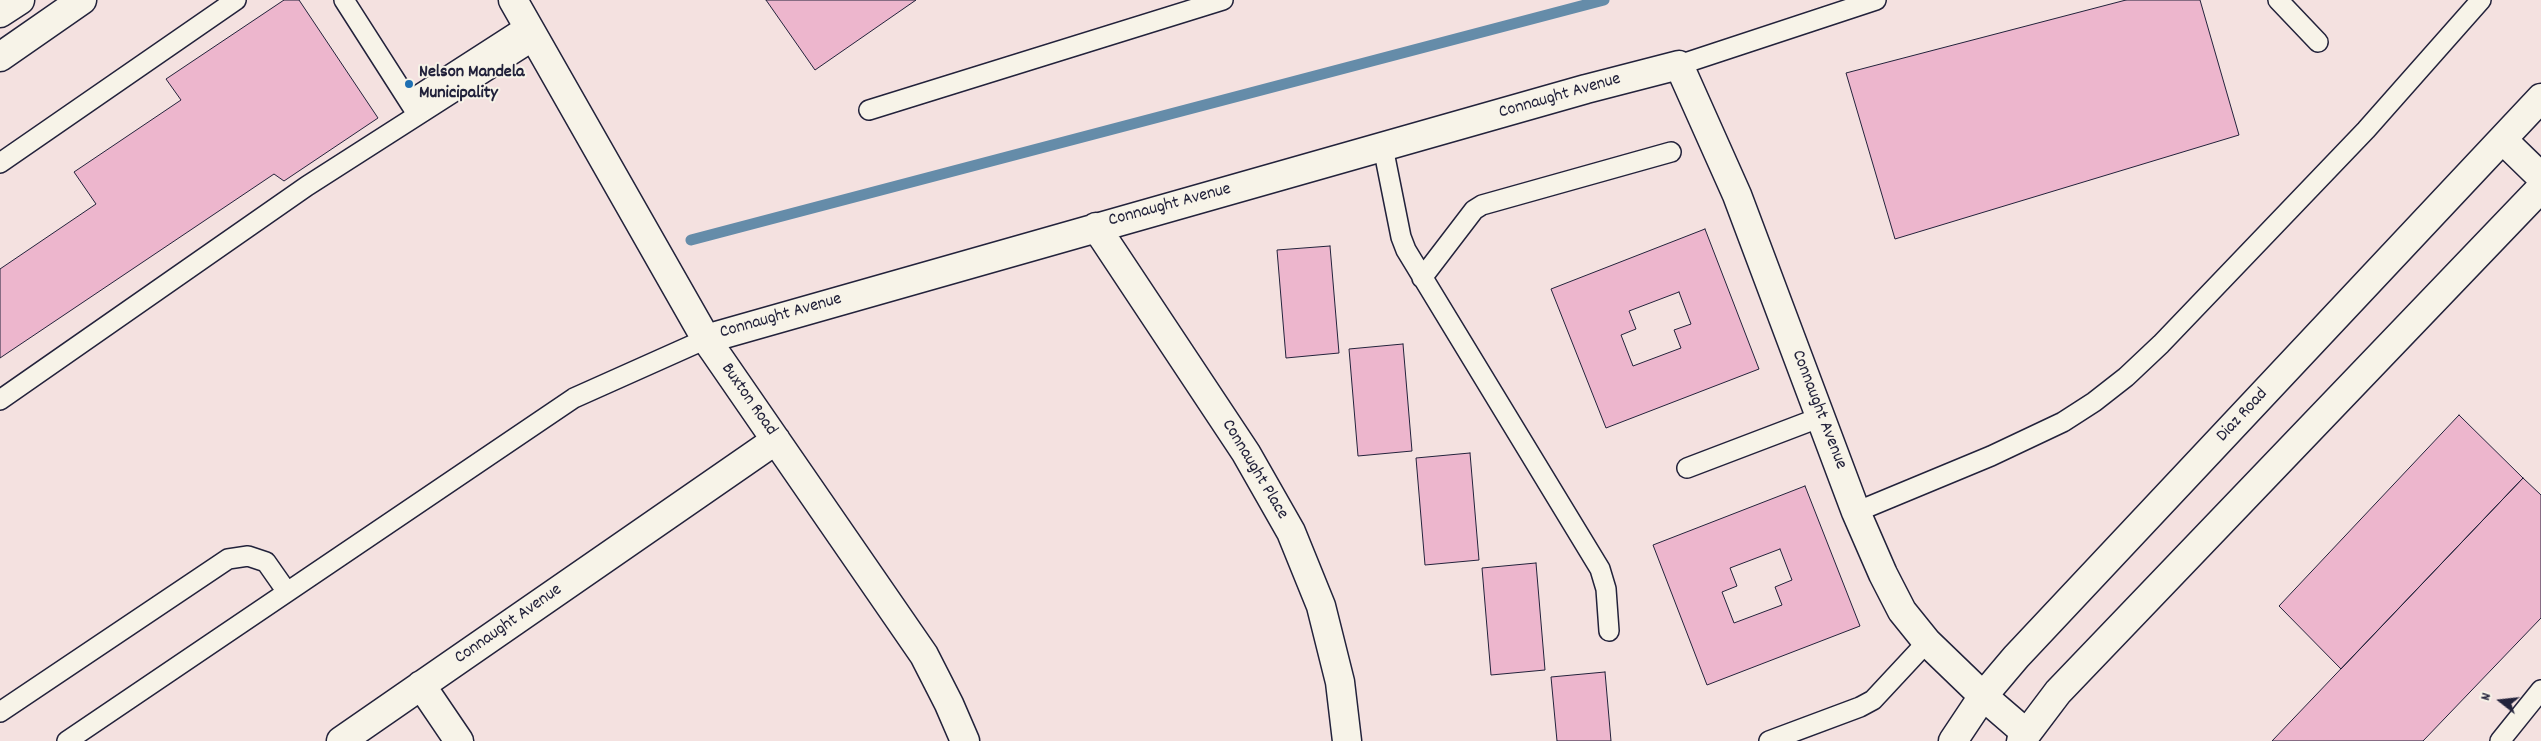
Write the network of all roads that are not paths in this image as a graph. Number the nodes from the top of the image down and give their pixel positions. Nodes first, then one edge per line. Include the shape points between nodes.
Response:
1 (20, 0) edge
2 (82, 0) edge
3 (236, 0) edge
4 (344, 0) edge
5 (513, 0) edge
6 (1223, 0) edge
7 (1876, 0) edge
8 (2278, 0) edge
9 (2481, 0) edge
10 (0, 13) edge
11 (531, 32) junction
12 (2318, 42) dead end
13 (0, 57) edge
14 (1679, 65) junction
15 (2541, 98) edge
16 (413, 108) junction
17 (869, 110) dead end
18 (2503, 140) junction
19 (1383, 148) junction
20 (1671, 152) dead end
21 (0, 163) edge
22 (2541, 177) edge
23 (2541, 188) edge
24 (1096, 227) junction
25 (1422, 278) junction
26 (706, 339) junction
27 (0, 400) edge
28 (1821, 418) junction
29 (776, 440) junction
30 (1687, 468) dead end
31 (1856, 512) junction
32 (287, 592) junction
33 (1609, 631) dead end
34 (1927, 642) junction
35 (421, 685) junction
36 (2541, 690) edge
37 (1983, 696) junction
38 (0, 712) edge
39 (2024, 737) edge
40 (67, 741) edge
41 (341, 741) edge
42 (459, 741) edge
43 (965, 741) edge
44 (1347, 741) edge
45 (1769, 741) edge
46 (1953, 741) edge
47 (2500, 741) edge

1 - 10 street
2 - 13 street
3 - 21 lane
4 - 16 lane
5 - 11 street, Buxton Road
6 - 17 lane
7 - 14 lane
8 - 12 lane
9 - 31 lane via 2366,130 2126,377 2063,422
11 - 16 lane
11 - 26 street, Buxton Road
14 - 19 street, Connaught Avenue
14 - 28 street, Connaught Avenue via 1738,195
15 - 18 street, Diaz Road
16 - 27 lane
18 - 22 street
18 - 37 street, Diaz Road via 2016,657
19 - 24 street, Connaught Avenue
19 - 25 lane via 1401,237
20 - 25 lane via 1482,205 1474,210
23 - 39 street via 2058,692
24 - 26 street, Connaught Avenue
24 - 44 street, Connaught Place via 1246,453 1291,532 1321,606 1340,682
25 - 33 lane via 1600,569 1606,589
26 - 29 street, Buxton Road
26 - 32 lane via 574,398
28 - 30 lane
28 - 31 street, Connaught Avenue
29 - 35 street, Connaught Avenue
29 - 43 street, Buxton Road via 924,655
31 - 34 street, Connaught Avenue via 1882,574 1902,611
32 - 38 lane via 266,562 248,556 228,559
32 - 40 lane
34 - 37 street, Connaught Avenue
34 - 45 lane via 1873,700
35 - 41 street, Connaught Avenue
35 - 42 street
36 - 47 lane
37 - 39 street, Connaught Avenue
37 - 46 street, Diaz Road

